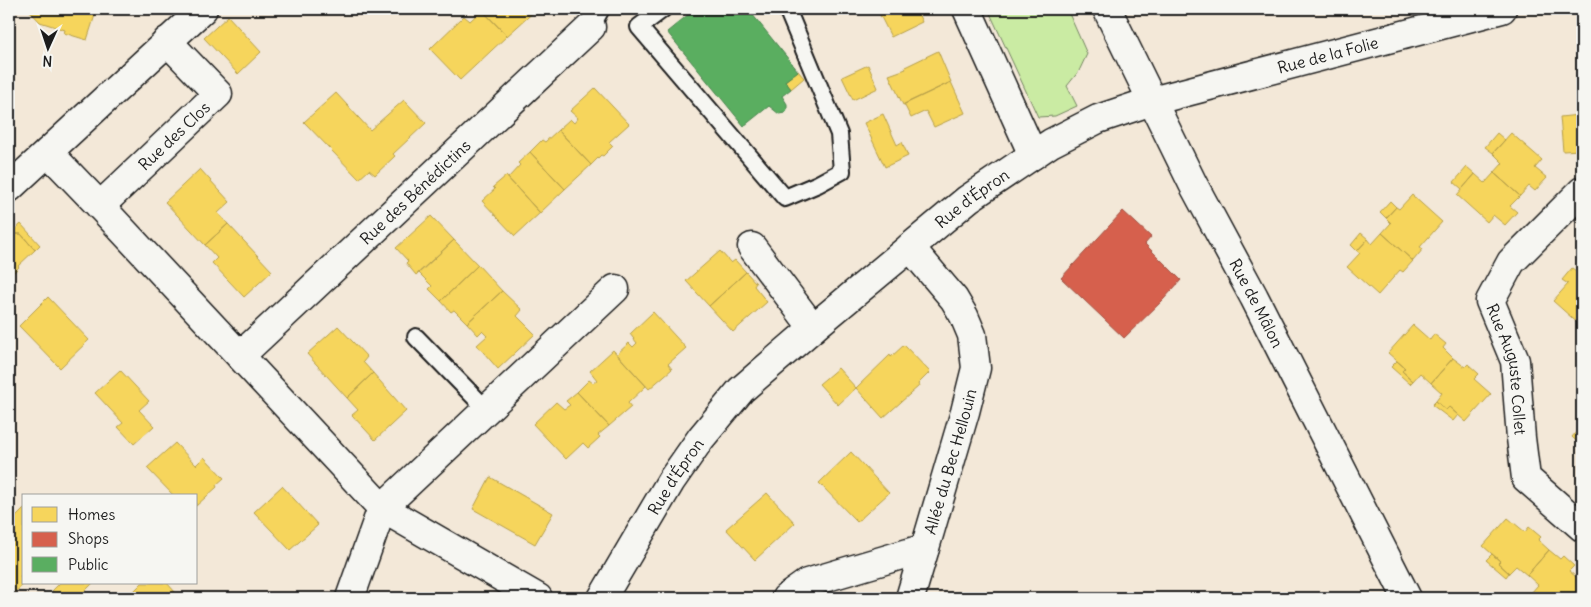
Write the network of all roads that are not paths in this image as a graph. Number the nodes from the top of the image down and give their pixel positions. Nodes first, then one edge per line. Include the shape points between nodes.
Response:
1 (202, 9) edge
2 (664, 9) edge
3 (787, 9) edge
4 (967, 9) edge
5 (1107, 9) edge
6 (1502, 9) edge
7 (596, 18) edge
8 (167, 41) junction
9 (1152, 101) junction
10 (48, 152) junction
11 (1033, 155) junction
12 (9, 188) edge
13 (1582, 191) edge
14 (100, 206) junction
15 (752, 247) dead end
16 (910, 247) junction
17 (615, 289) dead end
18 (813, 328) junction
19 (416, 337) dead end
20 (240, 356) junction
21 (487, 410) junction
22 (382, 508) junction
23 (1582, 527) edge
24 (925, 548) junction
25 (350, 598) edge
26 (538, 598) edge
27 (602, 598) edge
28 (786, 598) edge
29 (910, 598) edge
30 (1407, 598) edge

1 - 8 street
2 - 3 lane via 639,27 785,198 842,171 839,134
4 - 11 street
5 - 9 street, Rue de Mâlon
6 - 9 street, Rue de la Folie
7 - 20 street, Rue des Bénédictins
8 - 10 street
8 - 14 street, Rue des Clos via 218,94
9 - 11 street, Rue d'Épron via 1098,119
9 - 30 street, Rue de Mâlon
10 - 12 street
10 - 14 street
11 - 16 street, Rue d'Épron via 968,199
13 - 23 street, Rue Auguste Collet via 1511,262 1490,301 1515,361 1526,478
14 - 20 street
15 - 18 street
16 - 18 street, Rue d'Épron
16 - 24 street, Allée du Bec Hellouin via 954,299 972,334 976,360 965,412
17 - 21 street
18 - 27 street, Rue d'Épron via 740,390 700,438
19 - 21 lane
20 - 22 street
21 - 22 street
22 - 25 street
22 - 26 street
24 - 28 street, Allée du Bec Hellouin via 807,583
24 - 29 street

